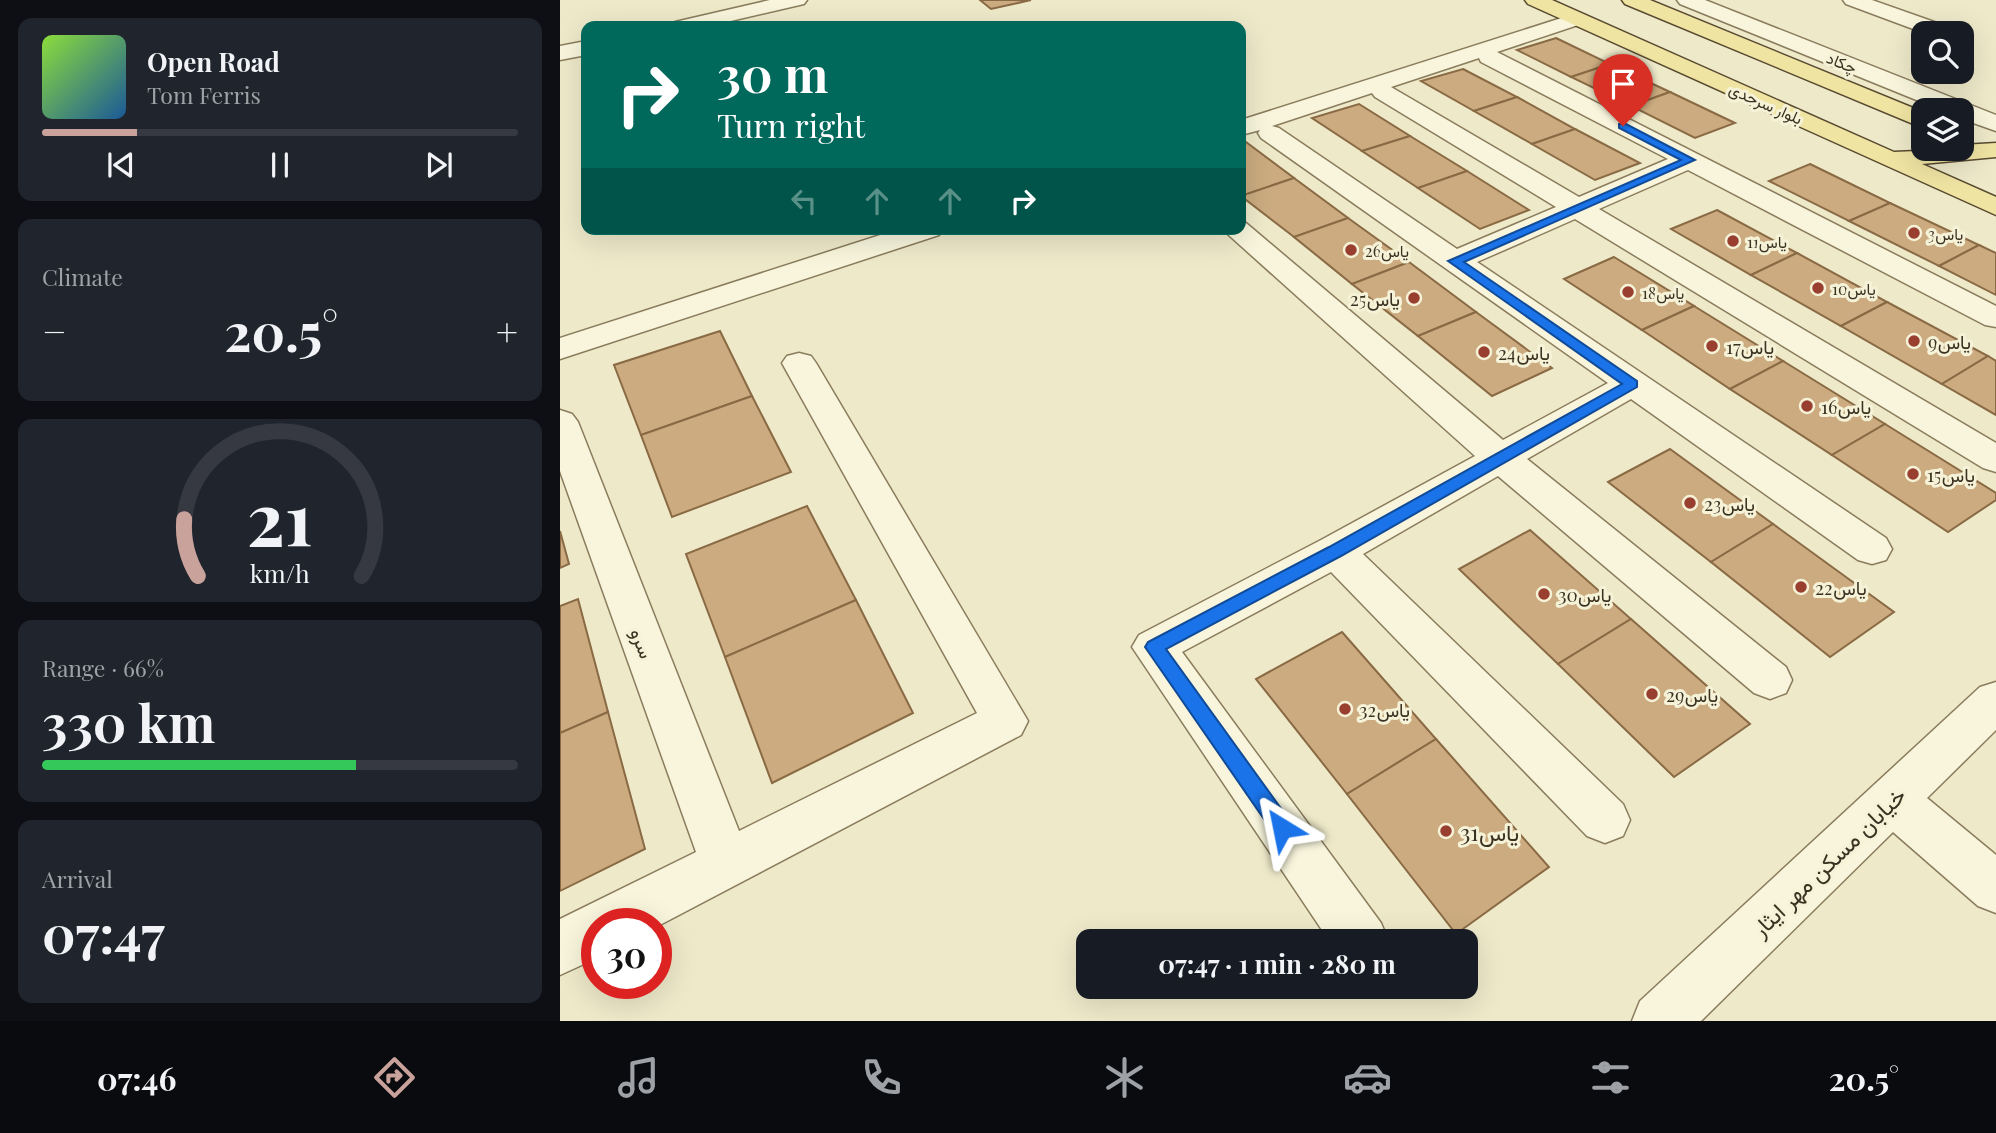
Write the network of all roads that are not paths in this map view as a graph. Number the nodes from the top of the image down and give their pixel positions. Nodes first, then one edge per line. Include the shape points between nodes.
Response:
1 (797, 0) edge
2 (1535, 0) edge
3 (1632, 0) edge
4 (1687, 0) edge
5 (1853, 0) edge
6 (1577, 19) junction
7 (703, 21) edge
8 (1911, 21) edge
9 (581, 49) edge
10 (560, 53) edge
11 (1489, 57) dead end
12 (1383, 92) dead end
13 (1928, 98) edge
14 (1996, 100) edge
15 (1974, 109) edge
16 (1911, 116) edge
17 (1974, 116) edge
18 (1996, 124) edge
19 (1246, 126) edge
20 (1270, 133) dead end
21 (1974, 142) edge
22 (1911, 144) edge
23 (1995, 150) edge
24 (1689, 160) junction
25 (1891, 160) junction
26 (1996, 207) edge
27 (1577, 209) junction
28 (911, 235) edge
29 (1243, 235) edge
30 (1455, 261) junction
31 (1996, 318) edge
32 (560, 349) edge
33 (799, 363) dead end
34 (1632, 384) junction
35 (560, 422) edge
36 (1501, 458) junction
37 (1996, 459) edge
38 (1872, 549) dead end
39 (1335, 551) junction
40 (1770, 681) dead end
41 (1996, 701) edge
42 (1892, 800) junction
43 (1605, 820) dead end
44 (726, 863) junction
45 (1996, 888) edge
46 (638, 908) edge
47 (1353, 929) edge
48 (581, 937) edge
49 (560, 948) edge
50 (1660, 1021) edge

1 - 7 street
2 - 6 main road, بلوار سرحدی
3 - 16 main road
4 - 13 street, چکاد
5 - 8 street
6 - 19 street
6 - 25 main road, بلوار سرحدی
9 - 10 street
11 - 24 street
12 - 27 street
14 - 15 street
17 - 18 street, چکاد
20 - 30 street
21 - 23 main road
22 - 25 main road
23 - 25 main road
24 - 27 street
24 - 31 street
25 - 26 main road, بلوار سرحدی
27 - 30 street
27 - 37 street
28 - 32 street
29 - 36 street
30 - 34 street
33 - 44 street via 1005,721
34 - 36 street
34 - 38 street
35 - 44 street, سرو
36 - 39 street
36 - 40 street
39 - 43 street
39 - 47 street via 1154,647
41 - 42 street, خیابان مسکن مهر ایثار
42 - 45 street
42 - 50 street, خیابان مسکن مهر ایثار
44 - 46 street
48 - 49 street

